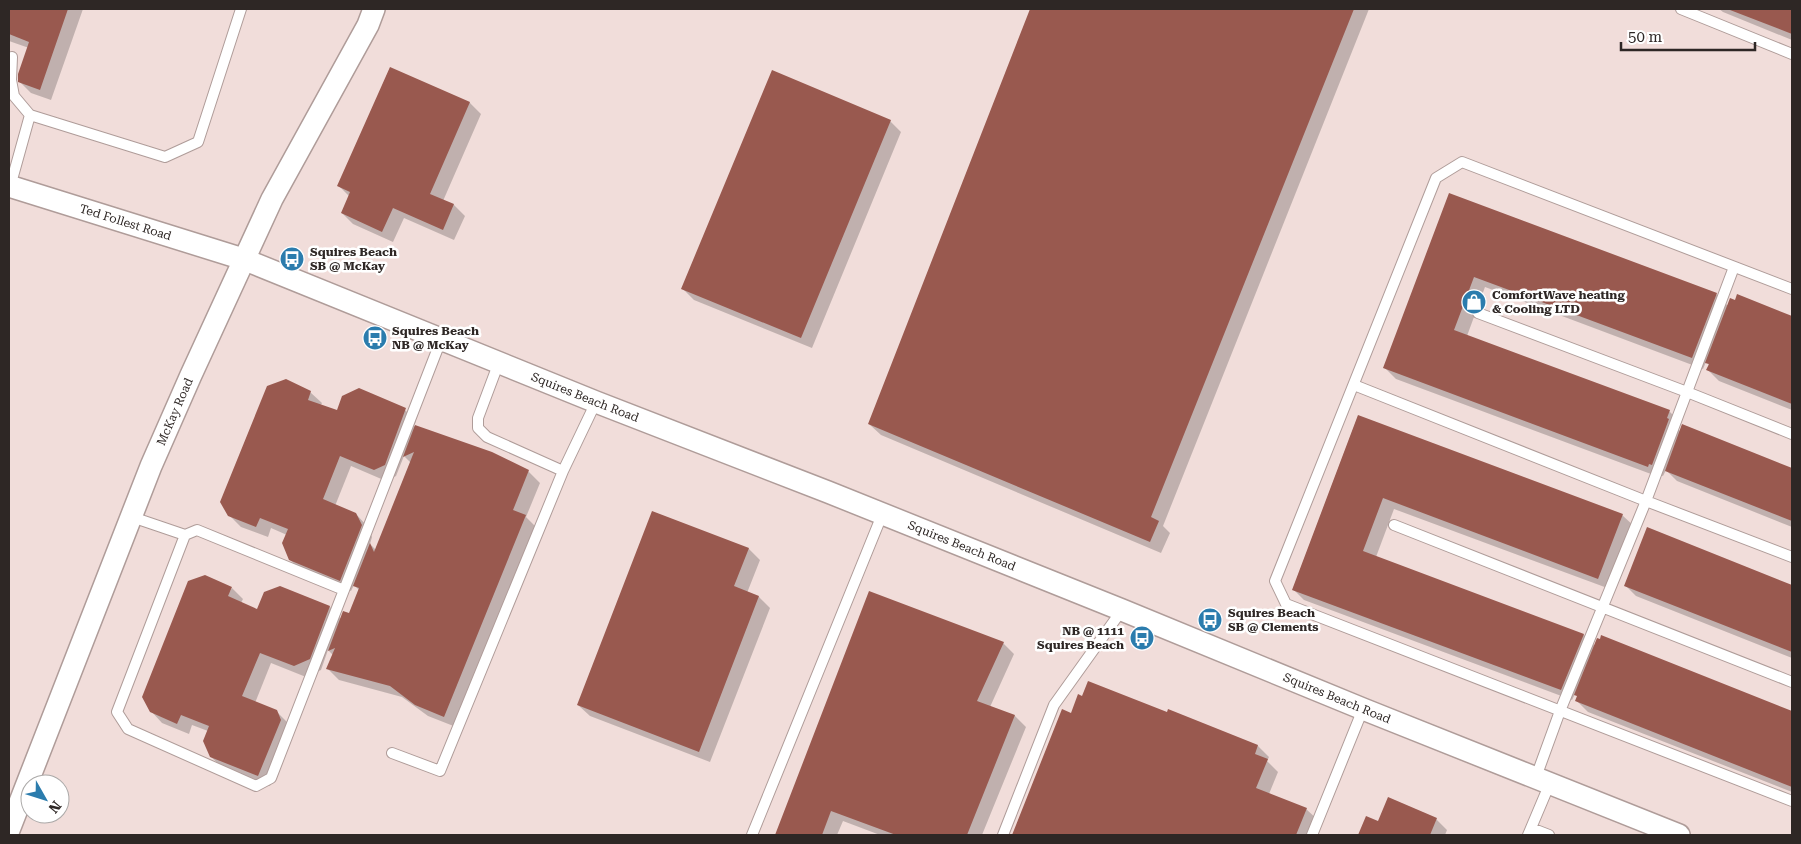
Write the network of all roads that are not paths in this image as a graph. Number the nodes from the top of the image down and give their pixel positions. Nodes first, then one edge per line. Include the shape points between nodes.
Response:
1 (241, 9) edge
2 (374, 9) edge
3 (1681, 9) edge
4 (1792, 54) edge
5 (12, 56) dead end
6 (30, 115) junction
7 (9, 187) edge
8 (243, 260) junction
9 (1734, 267) junction
10 (1792, 289) edge
11 (1478, 313) dead end
12 (442, 340) junction
13 (499, 362) junction
14 (1354, 385) junction
15 (1687, 392) junction
16 (596, 402) junction
17 (1792, 434) edge
18 (563, 471) junction
19 (1646, 501) junction
20 (882, 515) junction
21 (132, 517) junction
22 (1394, 525) dead end
23 (185, 535) junction
24 (1792, 557) edge
25 (344, 590) junction
26 (1603, 606) junction
27 (1122, 610) junction
28 (1792, 682) edge
29 (1363, 709) junction
30 (1560, 710) junction
31 (392, 753) dead end
32 (1543, 780) junction
33 (1792, 801) edge
34 (9, 830) edge
35 (1530, 832) edge
36 (752, 835) edge
37 (1003, 835) edge
38 (1312, 835) edge
39 (1549, 835) edge
40 (1679, 835) edge

1 - 6 lane via 198,142 165,157
2 - 8 street, McKay Road via 272,199
3 - 4 lane
5 - 6 lane via 14,96
6 - 7 lane
7 - 8 street, Ted Follest Road
8 - 12 street, Squires Beach Road
8 - 21 street, McKay Road via 151,466
9 - 10 lane
9 - 14 lane via 1462,162 1436,178
9 - 15 lane
11 - 15 lane
12 - 13 street, Squires Beach Road
12 - 25 lane
13 - 16 street, Squires Beach Road
13 - 18 lane via 478,418 478,428 487,436
14 - 19 lane
14 - 30 lane via 1275,580 1286,604
15 - 17 lane
15 - 19 lane
16 - 18 lane
16 - 20 street, Squires Beach Road
18 - 31 lane via 440,771
19 - 24 lane
19 - 26 lane
20 - 27 street, Squires Beach Road
20 - 36 lane
21 - 23 lane
21 - 34 street, McKay Road
22 - 26 lane
23 - 25 lane via 197,530
23 - 25 lane via 117,712 128,729 256,786 271,778
26 - 28 lane
26 - 30 lane
27 - 29 street, Squires Beach Road
27 - 37 lane via 1054,705
29 - 32 street, Squires Beach Road
29 - 38 lane
30 - 32 lane
30 - 33 lane
32 - 35 lane
32 - 40 street, Squires Beach Road
35 - 39 lane

